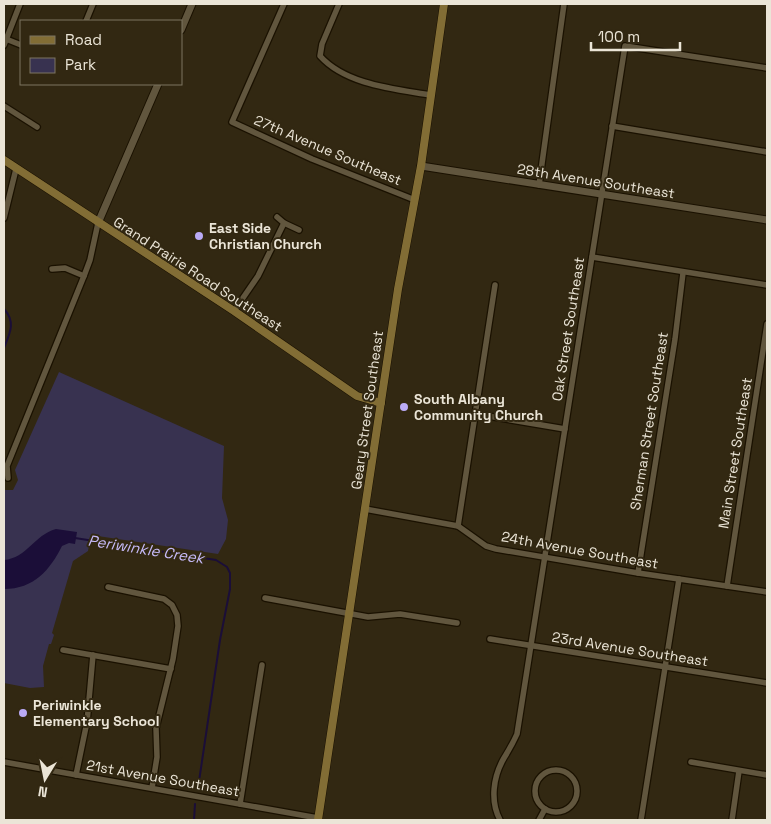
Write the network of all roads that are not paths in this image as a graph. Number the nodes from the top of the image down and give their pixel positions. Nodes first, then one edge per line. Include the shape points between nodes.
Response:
1 (20, 4) edge
2 (93, 4) edge
3 (192, 4) edge
4 (284, 4) edge
5 (339, 4) edge
6 (444, 4) edge
7 (564, 4) edge
8 (86, 20) edge
9 (182, 28) edge
10 (5, 42) edge
11 (20, 45) edge
12 (767, 68) edge
13 (158, 85) edge
14 (430, 95) junction
15 (4, 106) edge
16 (612, 126) junction
17 (37, 127) dead end
18 (767, 152) edge
19 (4, 160) edge
20 (421, 166) junction
21 (16, 169) junction
22 (539, 185) junction
23 (602, 194) junction
24 (415, 200) junction
25 (277, 217) dead end
26 (4, 218) edge
27 (767, 220) edge
28 (98, 223) junction
29 (284, 223) junction
30 (298, 230) dead end
31 (592, 257) junction
32 (52, 269) dead end
33 (683, 273) junction
34 (84, 276) junction
35 (495, 285) dead end
36 (767, 285) edge
37 (234, 311) junction
38 (767, 324) edge
39 (380, 403) junction
40 (476, 414) junction
41 (565, 429) junction
42 (8, 478) dead end
43 (365, 509) junction
44 (458, 526) junction
45 (544, 558) junction
46 (638, 573) junction
47 (679, 579) junction
48 (727, 586) junction
49 (108, 587) dead end
50 (767, 592) edge
51 (265, 598) dead end
52 (350, 614) junction
53 (458, 623) dead end
54 (490, 639) dead end
55 (530, 646) junction
56 (63, 650) dead end
57 (93, 655) junction
58 (262, 664) dead end
59 (665, 667) junction
60 (171, 669) junction
61 (767, 683) edge
62 (4, 762) edge
63 (691, 762) dead end
64 (739, 771) junction
65 (76, 775) junction
66 (767, 775) edge
67 (152, 788) junction
68 (240, 804) junction
69 (546, 810) junction
70 (318, 819) edge
71 (500, 820) edge
72 (539, 820) edge
73 (641, 820) edge
74 (732, 820) edge

1 - 10 street
2 - 8 street
3 - 9 street
4 - 24 street, 27th Avenue Southeast via 232,122 312,159
5 - 14 street via 322,44 320,56 327,64 379,87
6 - 14 main road, Geary Street Southeast
7 - 22 street
10 - 11 street
12 - 16 street, Oak Street Southeast via 625,46
13 - 28 street
14 - 20 main road, Geary Street Southeast
15 - 17 street
16 - 18 street
16 - 23 street, Oak Street Southeast
19 - 21 main road, Grand Prairie Road Southeast
20 - 22 street, 28th Avenue Southeast
20 - 24 main road, Geary Street Southeast
21 - 26 street
21 - 28 main road, Grand Prairie Road Southeast
22 - 23 street, 28th Avenue Southeast
23 - 27 street, 28th Avenue Southeast
23 - 31 street, Oak Street Southeast
24 - 39 main road, Geary Street Southeast
25 - 29 street
28 - 34 street
28 - 37 main road, Grand Prairie Road Southeast
29 - 30 street
29 - 37 street via 258,276
31 - 33 street
31 - 41 street, Oak Street Southeast
32 - 34 street via 65,268
33 - 36 street
33 - 46 street, Sherman Street Southeast
34 - 42 street via 7,466
35 - 40 street
37 - 39 main road, Grand Prairie Road Southeast via 357,396
38 - 48 street, Main Street Southeast
39 - 43 main road, Geary Street Southeast
40 - 41 street
40 - 44 street
41 - 45 street, Oak Street Southeast
43 - 44 street, 24th Avenue Southeast
43 - 52 main road, Geary Street Southeast
44 - 45 street, 24th Avenue Southeast via 496,550
45 - 46 street, 24th Avenue Southeast
45 - 55 street, Oak Street Southeast
46 - 47 street, 24th Avenue Southeast
47 - 48 street, 24th Avenue Southeast
47 - 59 street
48 - 50 street, 24th Avenue Southeast
49 - 60 street via 164,599 172,605 178,626
51 - 52 street
52 - 53 street via 368,617 400,614
52 - 70 main road, Geary Street Southeast
54 - 55 street, 23rd Avenue Southeast
55 - 59 street, 23rd Avenue Southeast
55 - 71 street, Oak Street Southeast via 517,734 496,774 493,791
56 - 57 street
57 - 60 street
57 - 65 street via 87,722
58 - 68 street
59 - 61 street, 23rd Avenue Southeast
59 - 73 street
60 - 67 street via 156,728 158,757
62 - 65 street, 21st Avenue Southeast
63 - 64 street
64 - 66 street
64 - 74 street
65 - 67 street, 21st Avenue Southeast
67 - 68 street, 21st Avenue Southeast
68 - 70 street, 21st Avenue Southeast
69 - 69 street via 562,812 575,802 577,786 567,773 551,770 538,780 536,796
69 - 72 street

